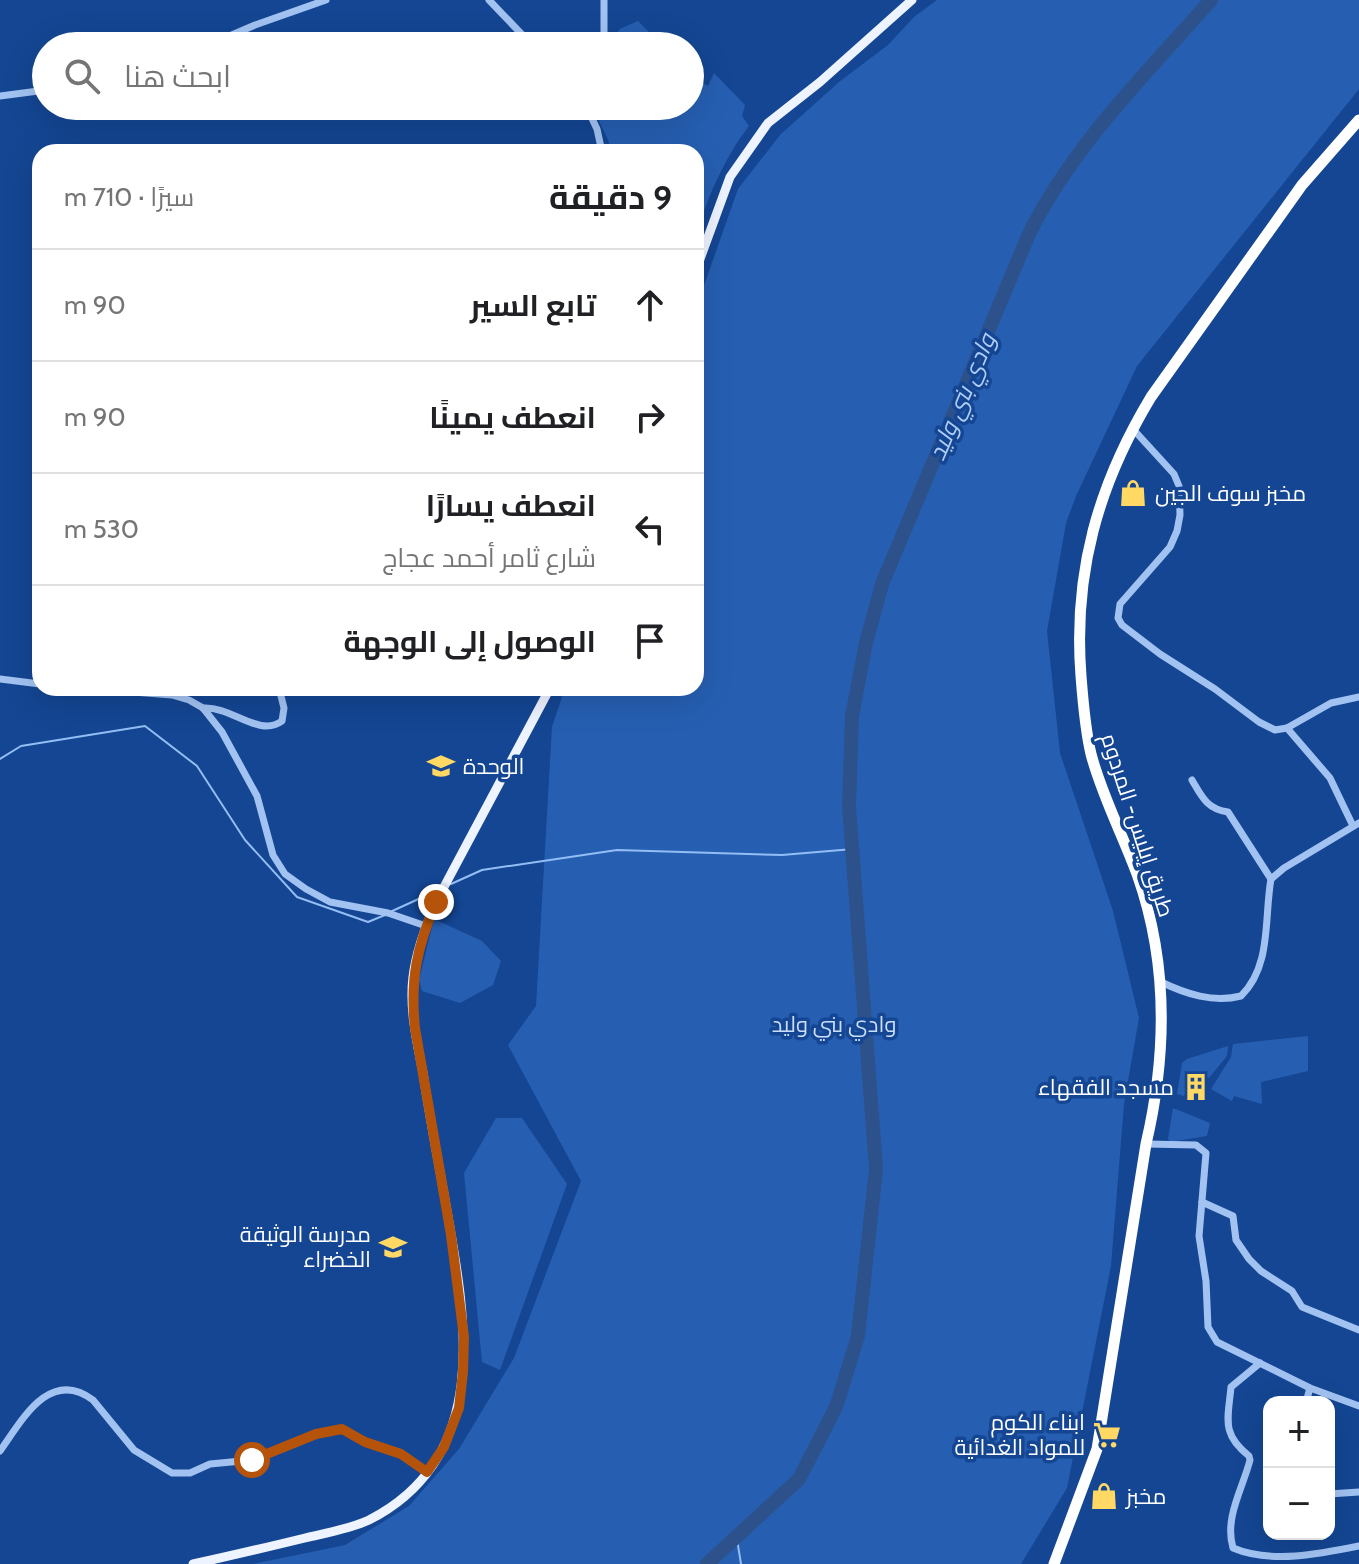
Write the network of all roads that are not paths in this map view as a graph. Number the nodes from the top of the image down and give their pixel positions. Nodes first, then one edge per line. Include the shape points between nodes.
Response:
1 (326, 0) edge
2 (489, 0) edge
3 (604, 0) edge
4 (912, 0) edge
5 (239, 32) edge
6 (520, 32) edge
7 (604, 32) edge
8 (32, 92) edge
9 (0, 96) edge
10 (593, 120) edge
11 (1359, 120) edge
12 (600, 144) edge
13 (704, 248) edge
14 (1132, 428) junction
15 (0, 679) edge
16 (32, 683) edge
17 (173, 696) edge
18 (280, 696) edge
19 (546, 696) edge
20 (1359, 697) edge
21 (203, 708) junction
22 (1287, 728) junction
23 (1192, 780) dead end
24 (1356, 824) edge
25 (1271, 879) junction
26 (426, 926) junction
27 (1161, 982) junction
28 (1146, 1144) junction
29 (1202, 1202) junction
30 (1359, 1330) edge
31 (1260, 1363) junction
32 (1310, 1388) junction
33 (1308, 1396) edge
34 (1359, 1406) edge
35 (0, 1451) edge
36 (427, 1472) junction
37 (1359, 1492) edge
38 (1335, 1494) edge
39 (1359, 1546) edge
40 (193, 1564) edge
41 (1054, 1564) edge

1 - 5 street
2 - 6 street
3 - 7 street
4 - 13 main road via 768,123 730,177
8 - 9 street
10 - 12 street
11 - 14 highway, طريق إيليس- المردوم via 1302,185
14 - 22 street via 1174,474 1180,515 1170,547 1120,604 1118,618 1160,654 1259,722 1275,730
14 - 27 highway, طريق إيليس- المردوم via 1095,521 1082,580 1079,651 1091,751 1137,874
15 - 16 street
17 - 21 street
18 - 21 street via 284,715 271,727 222,709
19 - 26 main road
20 - 22 street via 1331,703
21 - 26 street via 257,796 273,855 285,874 330,902
22 - 24 street via 1330,778
23 - 25 street via 1205,803 1228,812
24 - 25 street
25 - 27 street via 1269,927 1245,993 1209,998
26 - 36 main road via 413,976 414,1017 464,1337 459,1408 444,1447
27 - 28 highway, طريق إيليس- المردوم via 1160,1064
28 - 29 street via 1203,1149 1207,1158
28 - 41 highway, طريق إيليس- المردوم via 1097,1449
29 - 30 street via 1233,1216 1236,1240 1249,1259 1292,1291 1302,1307
29 - 31 street via 1199,1236 1210,1334 1226,1349
31 - 32 street
31 - 39 street via 1231,1387 1228,1427 1233,1442 1250,1460 1237,1493 1233,1548 1277,1556
32 - 33 street
32 - 34 street
35 - 36 street via 37,1400 75,1391 93,1400 139,1455 172,1473 252,1460 342,1429 401,1454
36 - 40 main road via 397,1502 367,1521
37 - 38 street

